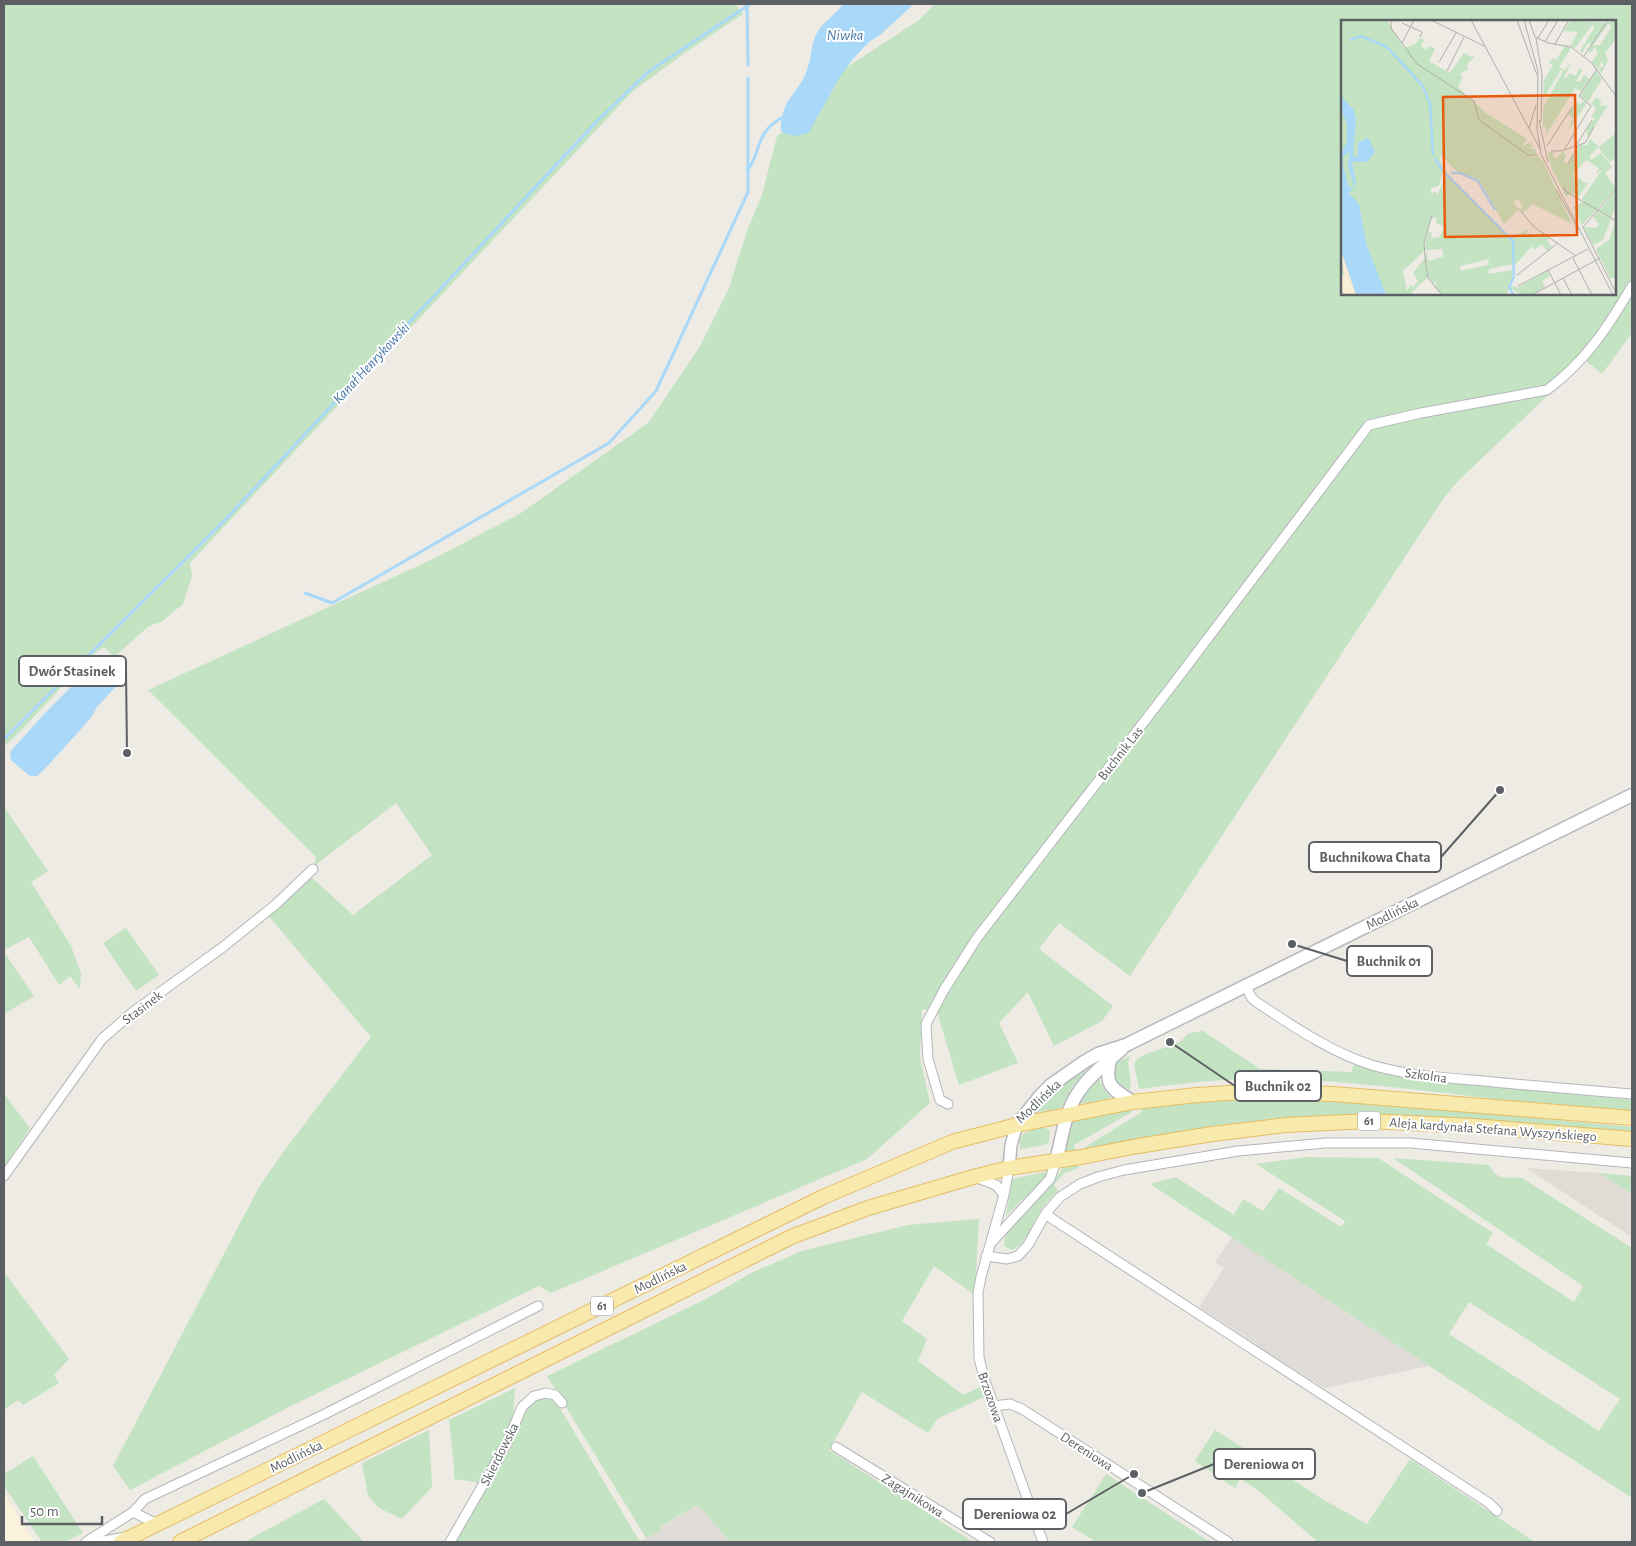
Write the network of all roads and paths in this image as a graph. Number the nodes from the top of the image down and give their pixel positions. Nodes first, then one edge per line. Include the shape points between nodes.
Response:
1 (1632, 286) edge
2 (1632, 795) edge
3 (313, 869) dead end
4 (1246, 986) junction
5 (1126, 1045) junction
6 (1110, 1060) junction
7 (1632, 1094) edge
8 (944, 1102) dead end
9 (1134, 1102) junction
10 (1068, 1114) junction
11 (1632, 1118) edge
12 (1017, 1125) junction
13 (1632, 1139) edge
14 (1056, 1161) junction
15 (1632, 1163) edge
16 (1008, 1168) junction
17 (4, 1176) edge
18 (973, 1177) junction
19 (1004, 1195) junction
20 (1046, 1213) junction
21 (989, 1246) junction
22 (986, 1256) junction
23 (538, 1306) dead end
24 (562, 1403) dead end
25 (994, 1406) junction
26 (836, 1447) dead end
27 (1497, 1511) dead end
28 (133, 1512) junction
29 (157, 1524) junction
30 (133, 1536) junction
31 (86, 1542) edge
32 (99, 1542) edge
33 (120, 1542) edge
34 (180, 1542) edge
35 (450, 1542) edge
36 (990, 1542) edge
37 (1043, 1542) edge
38 (1228, 1542) edge

1 - 8 street, Buchnik Las via 1610,324 1582,360 1547,390 1369,425 977,938 944,990 926,1024 928,1059
2 - 4 main road, Modlińska
3 - 17 street, Stasinek via 223,947 133,1012 102,1039
4 - 5 main road, Modlińska
4 - 7 street, Szkolna via 1255,1001 1288,1022 1374,1066 1437,1077
5 - 6 main road, Modlińska
5 - 12 main road, Modlińska via 1098,1054 1051,1085
6 - 9 main road via 1107,1074 1110,1084
6 - 10 main road, Modlińska via 1079,1091
9 - 10 main road, Aleja kardynała Stefana Wyszyńskiego / 61
9 - 11 main road, Aleja kardynała Stefana Wyszyńskiego / 61 via 1206,1094 1286,1092
10 - 12 main road, 61
10 - 14 main road, Modlińska
12 - 16 street
12 - 29 main road, Modlińska / 61 via 952,1142 823,1197
13 - 14 main road, Aleja kardynała Stefana Wyszyńskiego / 61 via 1369,1121 1286,1125 1212,1134
14 - 16 main road, 61
14 - 21 street, Brzozowa via 1050,1179
15 - 20 street via 1410,1143 1326,1144 1246,1150 1098,1177 1065,1192
16 - 18 main road, Modlińska / 61
16 - 19 street, Brzozowa
18 - 19 street via 996,1185
18 - 34 main road, Modlińska / 61 via 868,1208 791,1237
19 - 21 street, Brzozowa
20 - 22 street via 1018,1256 1007,1259
20 - 27 street
21 - 22 street, Brzozowa
22 - 25 street, Brzozowa via 978,1293 979,1358
23 - 28 street via 323,1415 146,1499
24 - 35 street, Skierdowska via 555,1395 546,1393 534,1396 522,1407 507,1444
25 - 37 street, Brzozowa
25 - 38 street, Dereniowa via 1010,1404 1022,1409
26 - 36 street, Zagajnikowa
28 - 29 street
28 - 31 street
29 - 30 main road, Modlińska / 61
30 - 32 street, Modlińska
30 - 33 main road, Modlińska / 61

